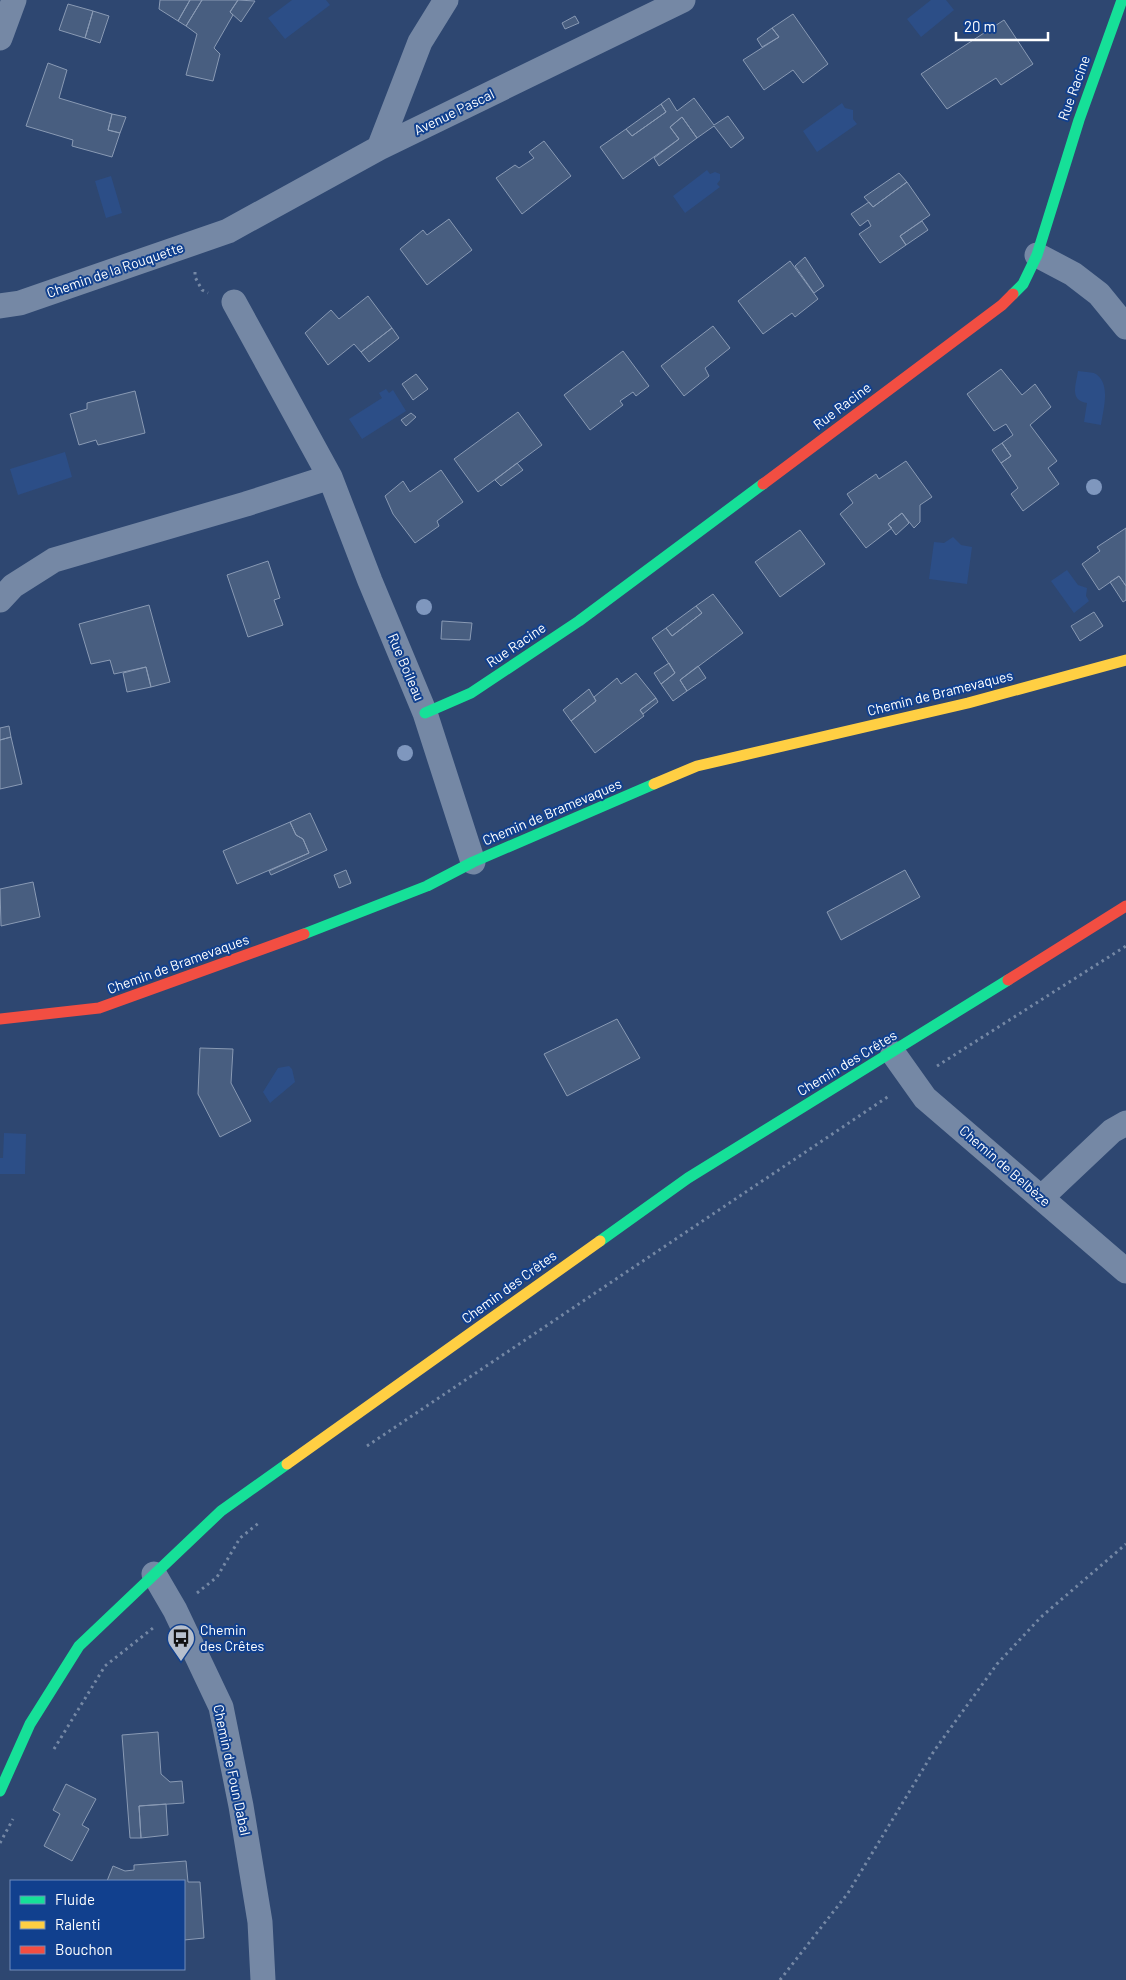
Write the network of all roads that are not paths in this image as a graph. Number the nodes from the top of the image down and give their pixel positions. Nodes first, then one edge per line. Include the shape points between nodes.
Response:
1 (14, 0) edge
2 (446, 0) edge
3 (682, 0) edge
4 (1122, 0) edge
5 (0, 38) edge
6 (380, 148) junction
7 (228, 231) joint
8 (1037, 255) junction
9 (234, 302) road end
10 (0, 306) edge
11 (1126, 327) edge
12 (330, 476) junction
13 (0, 600) edge
14 (1126, 660) edge
15 (425, 713) junction
16 (473, 862) junction
17 (1126, 906) edge
18 (0, 1019) edge
19 (893, 1054) junction
20 (1126, 1123) edge
21 (1041, 1198) junction
22 (1126, 1271) edge
23 (154, 1574) junction
24 (0, 1790) edge
25 (262, 1980) edge

1 - 5 street
2 - 6 street via 420,42
3 - 6 street, Avenue Pascal
4 - 8 street, Rue Racine via 1079,120
6 - 7 street, Avenue Pascal
7 - 10 street, Chemin de la Rouquette via 20,303
8 - 11 street via 1073,274 1099,294
8 - 15 street, Rue Racine via 1023,284 994,312 579,621 471,693
9 - 12 street, Rue Boileau
12 - 13 street via 54,560 13,586
12 - 15 street, Rue Boileau
14 - 16 street, Chemin de Bramevaques via 968,703 697,766
15 - 16 street, Rue Boileau
16 - 18 street, Chemin de Bramevaques via 382,904 99,1008
17 - 19 street, Chemin des Crêtes
19 - 21 street, Chemin de Belbèze via 925,1098
19 - 23 street, Chemin des Crêtes via 688,1178 221,1511
20 - 21 street via 1112,1131
21 - 22 street, Chemin de Belbèze
23 - 24 street, Chemin des Crêtes via 79,1646 30,1724
23 - 25 street, Chemin de Foun Dabal via 221,1707 260,1922

